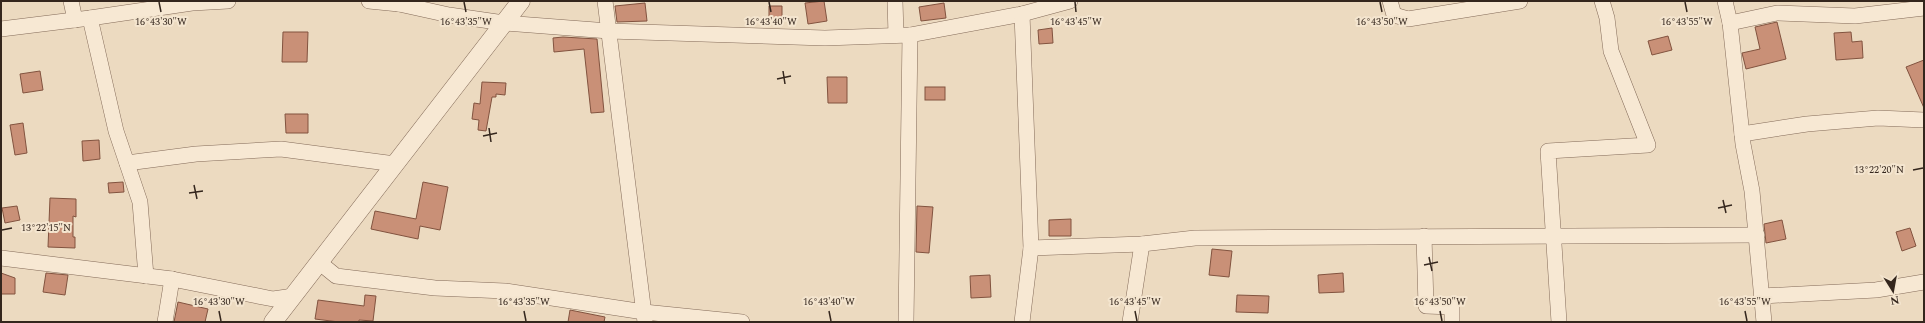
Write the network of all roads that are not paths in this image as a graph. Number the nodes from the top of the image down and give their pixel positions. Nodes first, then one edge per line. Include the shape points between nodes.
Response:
1 (71, 1) edge
2 (228, 1) edge
3 (369, 1) edge
4 (521, 1) edge
5 (605, 1) edge
6 (895, 1) edge
7 (1070, 1) edge
8 (1390, 1) edge
9 (1520, 1) edge
10 (1602, 1) edge
11 (1725, 1) edge
12 (395, 3) edge
13 (423, 5) edge
14 (1815, 8) edge
15 (1924, 8) edge
16 (1022, 14) junction
17 (90, 18) junction
18 (75, 20) junction
19 (504, 23) junction
20 (1730, 23) junction
21 (1, 29) edge
22 (609, 31) junction
23 (903, 35) junction
24 (1924, 120) edge
25 (1742, 134) junction
26 (127, 163) junction
27 (395, 164) junction
28 (1554, 235) junction
29 (1757, 235) junction
30 (1424, 236) junction
31 (1142, 244) junction
32 (1031, 248) junction
33 (1, 258) edge
34 (320, 263) junction
35 (146, 276) junction
36 (172, 279) junction
37 (1924, 282) edge
38 (294, 296) junction
39 (1762, 296) junction
40 (645, 317) edge
41 (165, 322) edge
42 (273, 322) edge
43 (742, 322) edge
44 (906, 322) edge
45 (1022, 322) edge
46 (1130, 322) edge
47 (1452, 322) edge
48 (1559, 322) edge
49 (1764, 322) edge

1 - 18 street
2 - 17 street via 192,3
3 - 12 street
4 - 19 street
5 - 22 street
6 - 23 street
7 - 16 street
8 - 9 street via 1394,15 1408,20
10 - 28 street via 1611,51 1648,144 1548,151
11 - 20 street
12 - 13 street
13 - 19 street
14 - 15 street via 1855,16
14 - 20 street
16 - 23 street
16 - 32 street
17 - 18 street
17 - 26 street via 116,131
18 - 21 street
19 - 22 street
19 - 27 street
20 - 25 street
22 - 23 street via 826,38
22 - 40 street
23 - 44 street
24 - 25 street via 1878,118 1807,124
25 - 29 street
26 - 27 street via 196,154 281,149
26 - 35 street via 140,202
27 - 34 street
28 - 29 street
28 - 30 street
28 - 48 street
29 - 39 street
30 - 31 street via 1195,238
30 - 47 street via 1426,306 1452,307
31 - 32 street
31 - 46 street
32 - 45 street
33 - 35 street
34 - 38 street
34 - 40 street via 336,276 435,288 505,291
35 - 36 street
36 - 38 street via 273,299
36 - 41 street
37 - 39 street via 1876,290
38 - 42 street
39 - 49 street
40 - 43 street

